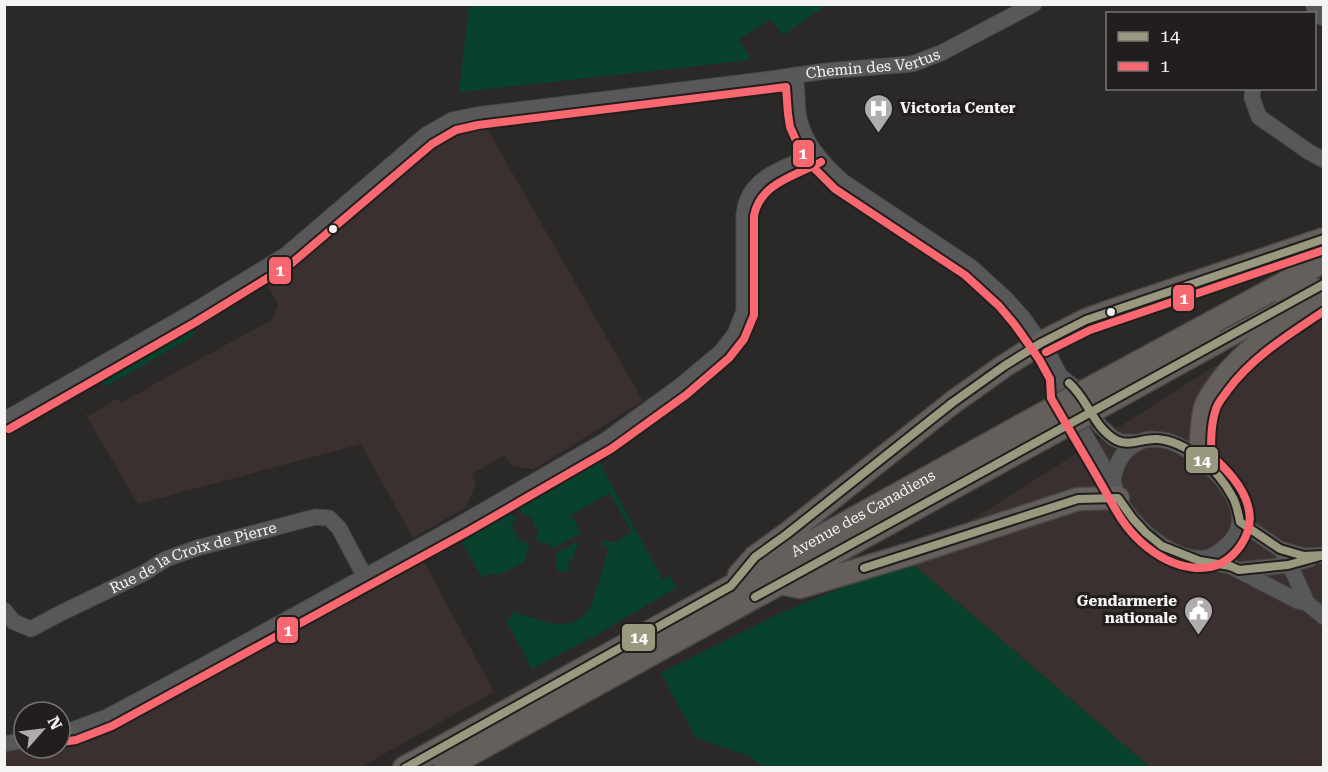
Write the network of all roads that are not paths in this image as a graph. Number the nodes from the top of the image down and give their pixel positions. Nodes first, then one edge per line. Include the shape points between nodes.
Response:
1 (1035, 4) edge
2 (795, 75) junction
3 (1253, 90) edge
4 (816, 153) junction
5 (1323, 160) edge
6 (1323, 239) edge
7 (1323, 261) edge
8 (1323, 284) edge
9 (1323, 298) edge
10 (1041, 343) junction
11 (1060, 376) junction
12 (4, 420) edge
13 (1031, 432) junction
14 (1136, 442) junction
15 (1200, 459) junction
16 (1116, 491) junction
17 (1240, 522) junction
18 (1280, 549) junction
19 (1323, 555) edge
20 (1193, 558) junction
21 (1288, 566) junction
22 (1239, 570) junction
23 (365, 577) junction
24 (781, 583) junction
25 (731, 586) junction
26 (1307, 603) junction
27 (4, 610) edge
28 (1323, 617) edge
29 (72, 730) edge
30 (404, 768) edge
31 (445, 768) edge

1 - 2 street, Chemin des Vertus via 912,64
2 - 4 street via 799,115
2 - 12 street, Chemin des Vertus via 452,120 426,135 286,255
3 - 5 street via 1260,117
4 - 10 street via 842,181 971,267 1006,299
4 - 23 street via 766,177 747,200 744,311 735,334 721,352 606,440
6 - 10 main road via 1086,320
7 - 13 main road, Avenue des Canadiens, bridge
8 - 13 main road, Avenue des Canadiens, bridge via 1217,342
9 - 15 main road via 1239,360 1212,394 1202,428
10 - 11 street
10 - 25 main road via 952,403 754,556
11 - 14 street via 1075,388 1100,426 1113,438
11 - 16 street via 1061,394
13 - 24 main road, Avenue des Canadiens
13 - 25 main road, Avenue des Canadiens
14 - 15 street via 1170,441
14 - 16 street via 1119,460 1113,476
15 - 17 street via 1229,489
16 - 20 street via 1146,533 1162,546
16 - 24 main road via 800,587
17 - 18 street
17 - 20 street via 1230,543 1214,555
18 - 19 street via 1304,556
18 - 21 street
19 - 21 street
20 - 22 street
21 - 22 street
21 - 26 street
22 - 26 street
23 - 27 street, Rue de la Croix de Pierre via 339,528 329,518 315,517 166,559 31,629 14,622
23 - 29 street via 107,717
24 - 31 main road, Avenue des Canadiens
25 - 30 main road, Avenue des Canadiens
26 - 28 street

